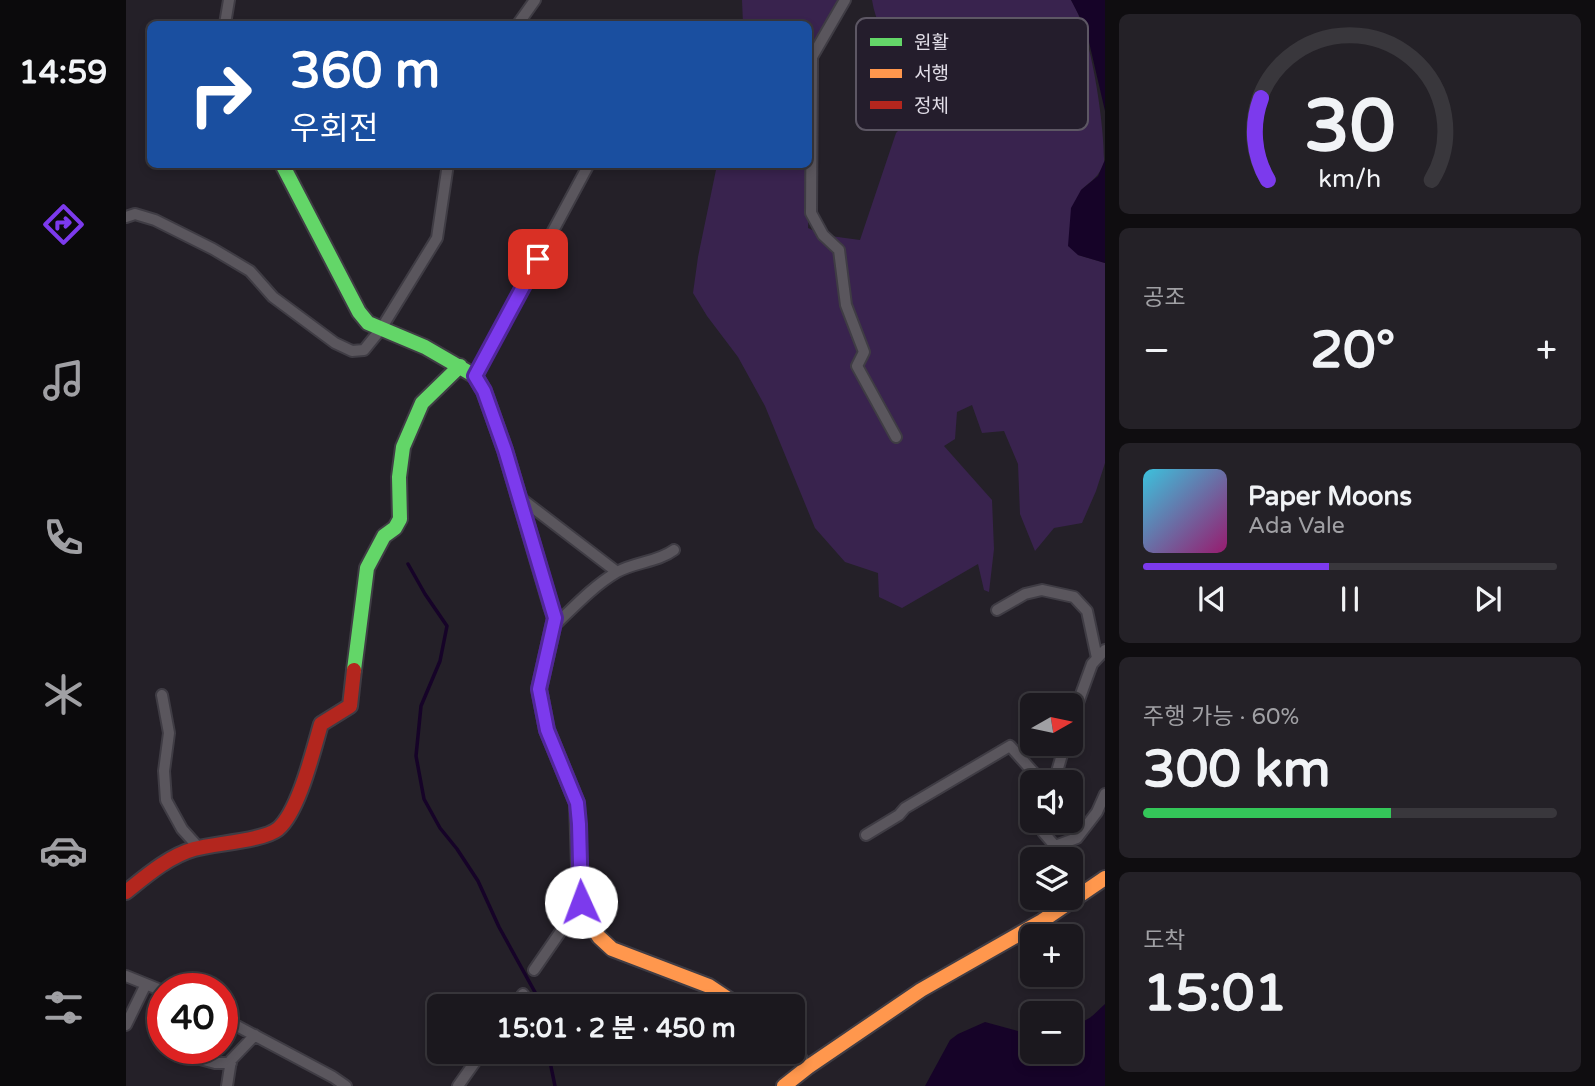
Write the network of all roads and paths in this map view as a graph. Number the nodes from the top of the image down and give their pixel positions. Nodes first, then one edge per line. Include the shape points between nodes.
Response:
1 (229, 0) edge
2 (535, 0) edge
3 (845, 0) edge
4 (226, 21) edge
5 (520, 21) edge
6 (812, 57) edge
7 (284, 168) edge
8 (447, 168) edge
9 (587, 168) edge
10 (811, 168) edge
11 (126, 218) edge
12 (381, 329) junction
13 (460, 366) junction
14 (475, 376) junction
15 (896, 437) dead end
16 (519, 497) junction
17 (674, 550) dead end
18 (617, 572) junction
19 (997, 610) dead end
20 (553, 627) junction
21 (1101, 654) edge
22 (1082, 693) edge
23 (162, 695) dead end
24 (1031, 770) edge
25 (1105, 794) edge
26 (1083, 830) edge
27 (1044, 833) edge
28 (1081, 833) edge
29 (866, 835) dead end
30 (199, 848) junction
31 (1105, 878) edge
32 (126, 892) edge
33 (581, 902) junction
34 (534, 970) dead end
35 (126, 976) edge
36 (146, 984) joint
37 (721, 994) edge
38 (126, 1025) edge
39 (238, 1026) edge
40 (255, 1035) junction
41 (238, 1053) edge
42 (805, 1063) edge
43 (231, 1064) edge
44 (474, 1064) edge
45 (808, 1067) junction
46 (227, 1086) edge
47 (346, 1086) edge
48 (458, 1086) edge
49 (784, 1086) edge

1 - 4 street
2 - 5 street
3 - 6 street
7 - 12 street via 359,312
8 - 12 street via 437,238
9 - 14 street
10 - 15 street via 811,213 838,250 846,305 864,352 857,366
11 - 12 street via 135,214 156,220 232,260 250,271 273,297 352,351 364,350
12 - 13 street
13 - 14 street
13 - 30 street via 422,402 403,447 400,519 384,536 367,568 350,706 321,724 296,803 278,829
14 - 16 street
16 - 18 street
16 - 20 street via 555,618
17 - 18 street
18 - 20 street
19 - 21 street via 1042,590 1074,597 1087,611
20 - 33 street via 539,689 547,730 577,803
21 - 22 street
23 - 30 street via 169,733 166,800 181,829
24 - 29 street via 1010,746
25 - 26 street
27 - 28 street via 1055,846
30 - 32 street via 156,868
31 - 45 street via 1042,921 921,990
33 - 34 street
33 - 37 street via 584,914 611,950
35 - 36 street
36 - 38 street
39 - 40 street
40 - 41 street
40 - 47 street
42 - 45 street
43 - 46 street
44 - 48 street
45 - 49 street

